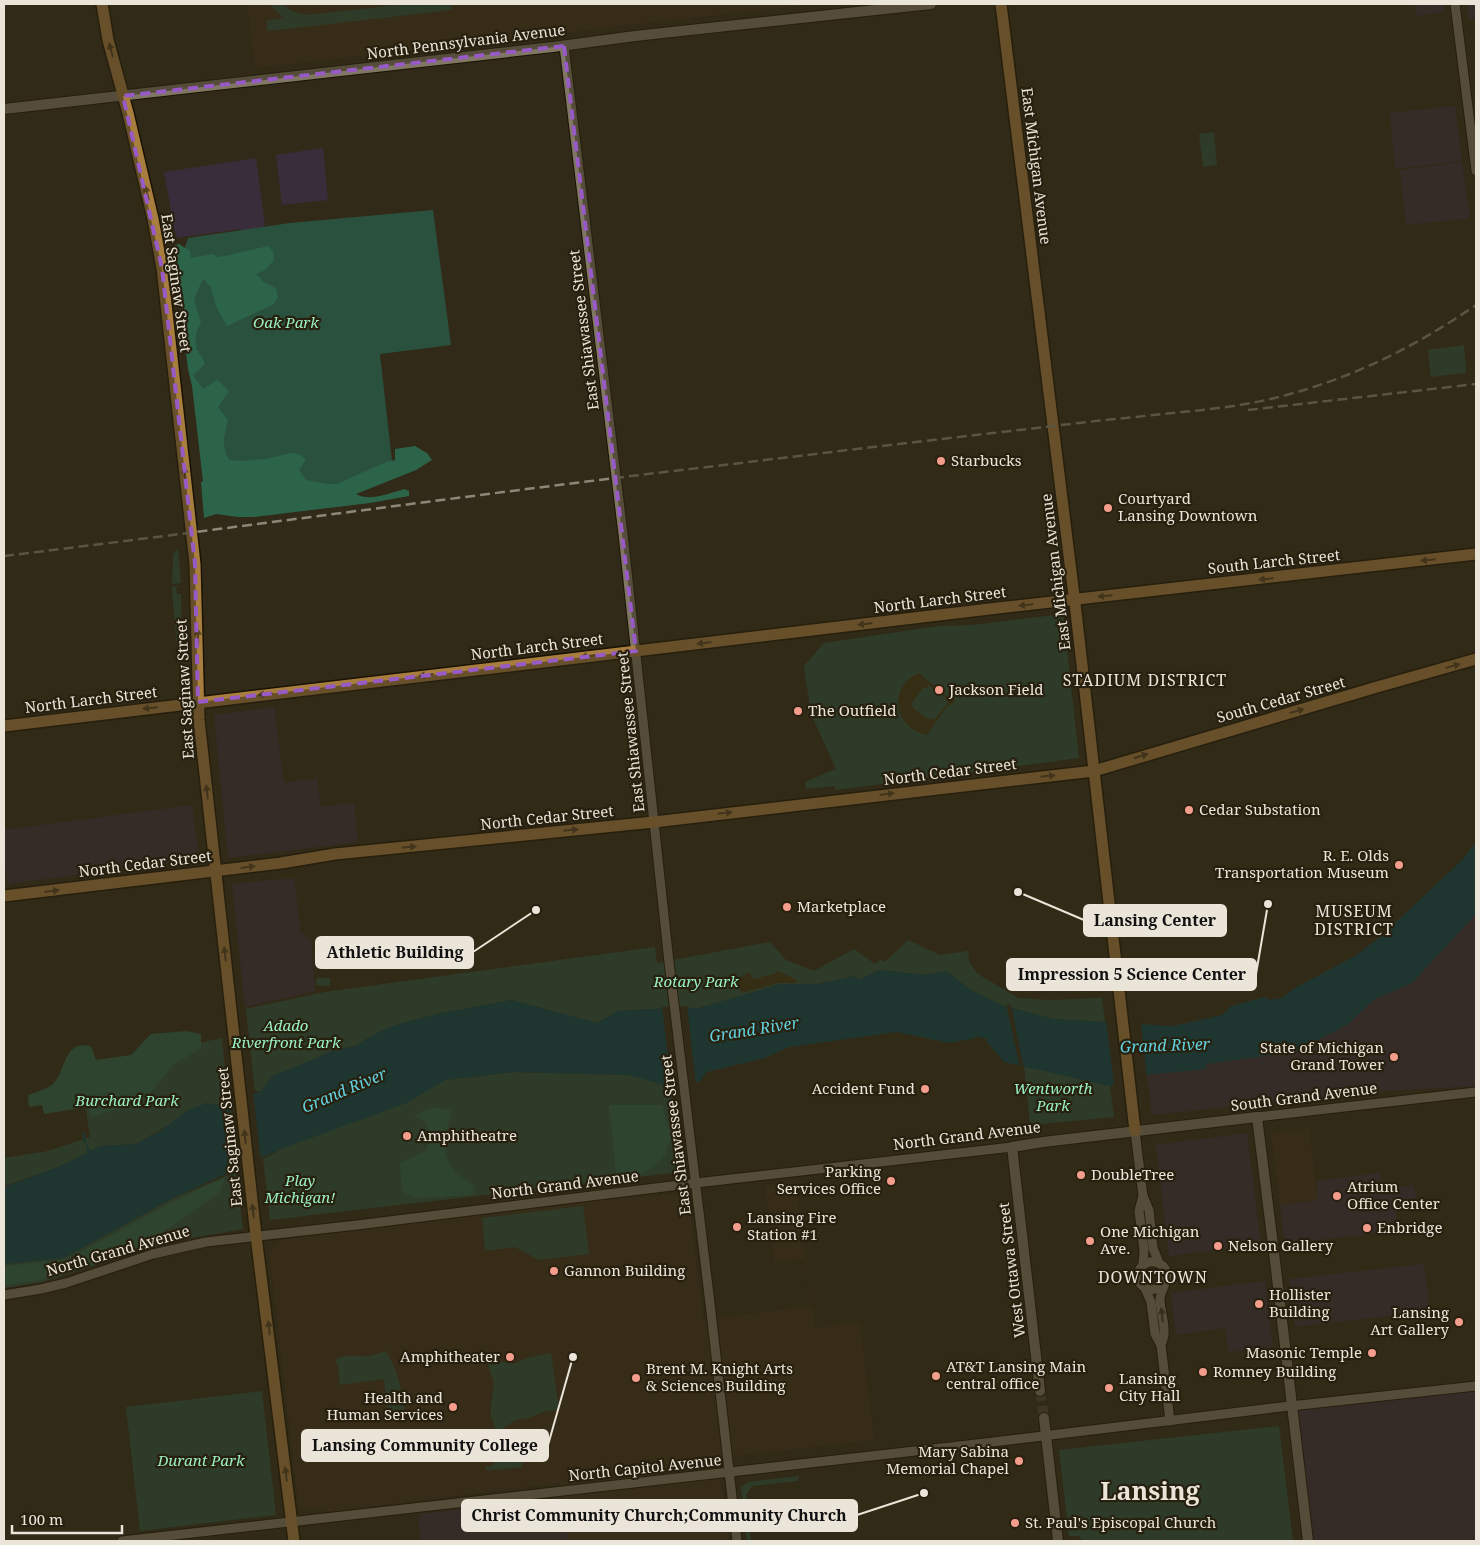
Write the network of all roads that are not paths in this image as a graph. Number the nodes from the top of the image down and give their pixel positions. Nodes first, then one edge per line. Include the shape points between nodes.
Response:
1 (102, 4) edge
2 (931, 4) edge
3 (1001, 4) edge
4 (1455, 4) edge
5 (564, 46) junction
6 (124, 96) junction
7 (4, 110) edge
8 (1476, 171) edge
9 (1476, 554) edge
10 (1075, 600) junction
11 (636, 651) junction
12 (1476, 659) edge
13 (198, 702) junction
14 (4, 726) edge
15 (1094, 771) junction
16 (654, 822) junction
17 (216, 870) junction
18 (4, 896) edge
19 (1476, 1092) edge
20 (1257, 1117) junction
21 (1135, 1131) junction
22 (1012, 1147) junction
23 (696, 1183) junction
24 (1143, 1196) junction
25 (256, 1236) junction
26 (1159, 1263) junction
27 (1143, 1265) junction
28 (1164, 1284) junction
29 (1145, 1288) junction
30 (4, 1295) edge
31 (1160, 1345) junction
32 (1476, 1386) edge
33 (1040, 1391) tunnel mouth
34 (1292, 1406) junction
35 (1044, 1418) tunnel mouth
36 (1170, 1421) junction
37 (1046, 1436) junction
38 (729, 1472) junction
39 (292, 1522) junction
40 (122, 1541) edge
41 (294, 1541) edge
42 (736, 1541) edge
43 (1058, 1541) edge
44 (1308, 1541) edge

6 -> 1 main road, East Saginaw Street via 108,40
2 - 5 main road, North Pennsylvania Avenue
3 - 10 main road, East Michigan Avenue
4 - 8 street
5 - 6 main road, North Pennsylvania Avenue
5 - 11 street, East Shiawassee Street
6 - 7 main road, North Pennsylvania Avenue
13 -> 6 main road, East Saginaw Street via 195,564 162,268
9 -> 10 main road, South Larch Street
10 -> 11 main road, North Larch Street
10 - 15 main road, East Michigan Avenue
11 -> 13 main road, North Larch Street
11 - 16 street, East Shiawassee Street
15 -> 12 main road, South Cedar Street
13 -> 14 main road, North Larch Street
17 -> 13 main road, East Saginaw Street
16 -> 15 main road, North Cedar Street
15 - 21 main road, East Michigan Avenue
17 -> 16 main road, North Cedar Street via 335,854
16 - 23 street, East Shiawassee Street
18 -> 17 main road, North Cedar Street
25 -> 17 main road, East Saginaw Street
19 - 20 street, South Grand Avenue
20 - 21 main road, South Grand Avenue
20 - 34 main road
21 - 22 main road, North Grand Avenue
21 - 24 street, East Michigan Avenue
22 - 23 street, North Grand Avenue
22 - 33 main road, West Ottawa Street
23 - 25 street, North Grand Avenue
23 - 38 street, East Shiawassee Street
24 - 26 street, East Michigan Avenue via 1149,1210 1153,1248
24 - 27 street, East Michigan Avenue via 1140,1212
25 - 30 street, North Grand Avenue via 183,1246 66,1283
39 -> 25 main road, East Saginaw Street
26 - 27 street
26 - 28 street via 1166,1270
27 - 29 street via 1138,1279
28 - 29 street via 1156,1290
31 -> 28 street via 1164,1334 1160,1300
29 - 31 street
31 - 36 street
32 - 34 street, North Capitol Avenue
34 - 36 street, North Capitol Avenue
34 - 44 main road
35 - 37 main road
36 - 37 street, North Capitol Avenue
37 - 38 street, North Capitol Avenue
37 - 43 main road
38 - 39 street, North Capitol Avenue
38 - 42 street, East Shiawassee Street
39 - 40 street, North Capitol Avenue
39 - 41 main road, East Saginaw Street

